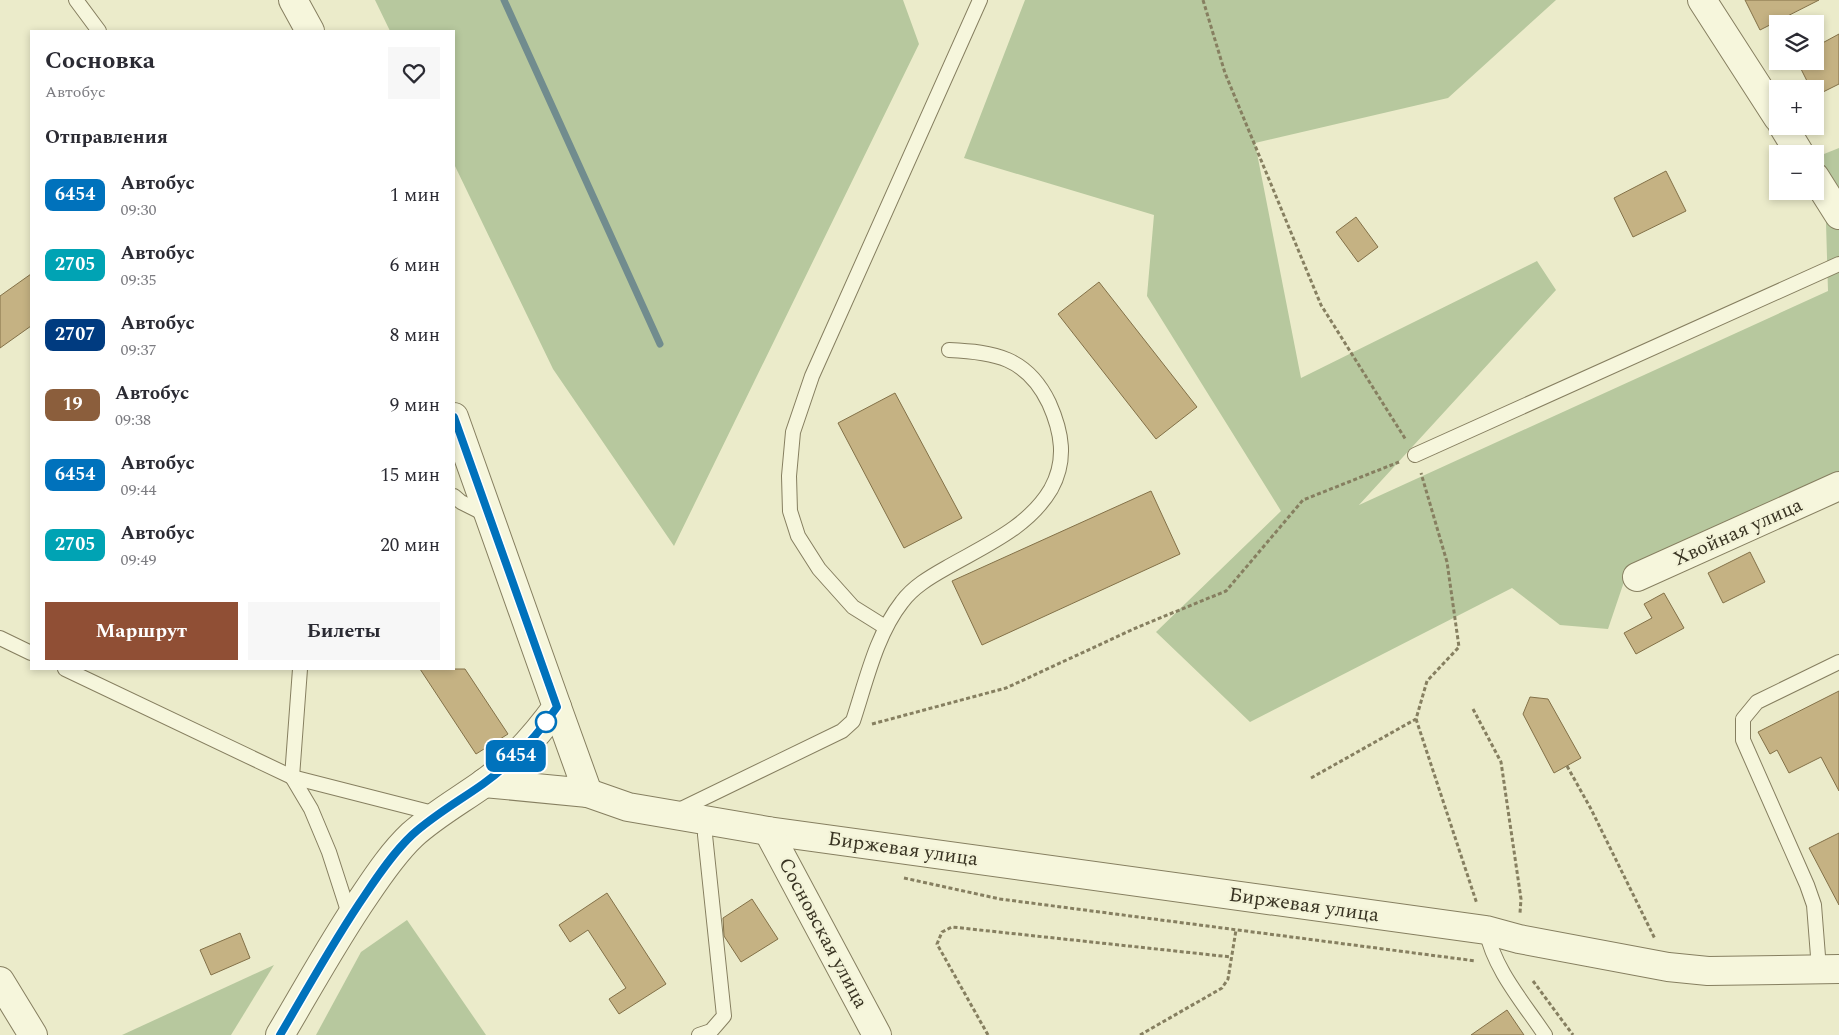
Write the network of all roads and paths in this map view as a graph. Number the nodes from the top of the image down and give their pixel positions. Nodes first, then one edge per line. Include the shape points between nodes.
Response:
1 (76, 0) edge
2 (293, 0) edge
3 (980, 0) edge
4 (1203, 0) edge
5 (1702, 0) edge
6 (98, 30) edge
7 (309, 30) edge
8 (1769, 104) edge
9 (1824, 191) edge
10 (1839, 215) edge
11 (1839, 264) edge
12 (949, 350) dead end
13 (455, 420) edge
14 (1415, 455) junction
15 (1839, 486) edge
16 (455, 497) edge
17 (488, 515) junction
18 (1637, 577) dead end
19 (884, 628) junction
20 (0, 638) edge
21 (30, 653) edge
22 (1839, 662) edge
23 (67, 670) edge
24 (300, 670) edge
25 (557, 707) junction
26 (1473, 709) dead end
27 (1416, 719) junction
28 (842, 731) junction
29 (1568, 766) dead end
30 (292, 777) junction
31 (1311, 778) dead end
32 (484, 783) junction
33 (588, 793) junction
34 (437, 814) junction
35 (670, 815) junction
36 (706, 821) junction
37 (768, 831) junction
38 (895, 876) dead end
39 (350, 917) junction
40 (1236, 930) junction
41 (1486, 930) junction
42 (1519, 939) junction
43 (1232, 957) junction
44 (1497, 964) junction
45 (1668, 967) junction
46 (1829, 969) edge
47 (1532, 979) dead end
48 (0, 981) edge
49 (33, 1035) edge
50 (280, 1035) edge
51 (699, 1035) edge
52 (877, 1035) edge
53 (988, 1035) edge
54 (1140, 1035) edge
55 (1545, 1035) edge
56 (1574, 1035) edge

1 - 6 lane
2 - 7 street
3 - 19 lane via 812,376 793,432 790,511 798,536 819,569 853,607
4 - 14 path via 1225,73 1321,306
5 - 8 street
9 - 10 street
11 - 14 lane
12 - 19 lane via 985,352 1006,359 1028,372 1044,392 1056,420 1062,448 1057,478 1042,504 1019,526 923,581 902,601
13 - 17 street
14 - 27 path via 1447,562 1459,647 1427,681
14 - 28 path via 1303,500 1226,591 1138,627 1006,688
15 - 18 street, Хвойная улица
16 - 17 lane
17 - 25 street
19 - 28 lane via 853,721
20 - 21 lane
22 - 46 lane via 1757,702 1743,720 1742,740 1807,885
23 - 30 lane
24 - 30 lane
25 - 32 street via 542,729
25 - 33 street
26 - 42 path via 1501,762 1521,899
27 - 31 path
27 - 41 path
28 - 35 lane
29 - 45 path
30 - 34 lane
30 - 39 lane via 311,809 329,852
32 - 33 street, Биржевая улица
32 - 34 street
33 - 35 street, Биржевая улица via 628,807
34 - 39 street via 411,836 383,869
35 - 36 street, Биржевая улица
36 - 37 street, Биржевая улица
36 - 51 lane via 724,1016 712,1031
37 - 41 street, Биржевая улица
37 - 52 street, Сосновская улица
38 - 40 path via 1000,899
39 - 50 street
40 - 43 path
40 - 44 path
41 - 42 street, Биржевая улица
41 - 44 lane
42 - 45 street, Биржевая улица
43 - 53 path via 952,927 942,932 937,944
43 - 54 path via 1228,979 1222,988
44 - 55 lane
45 - 46 street, Биржевая улица via 1708,971
47 - 56 path
48 - 49 street

